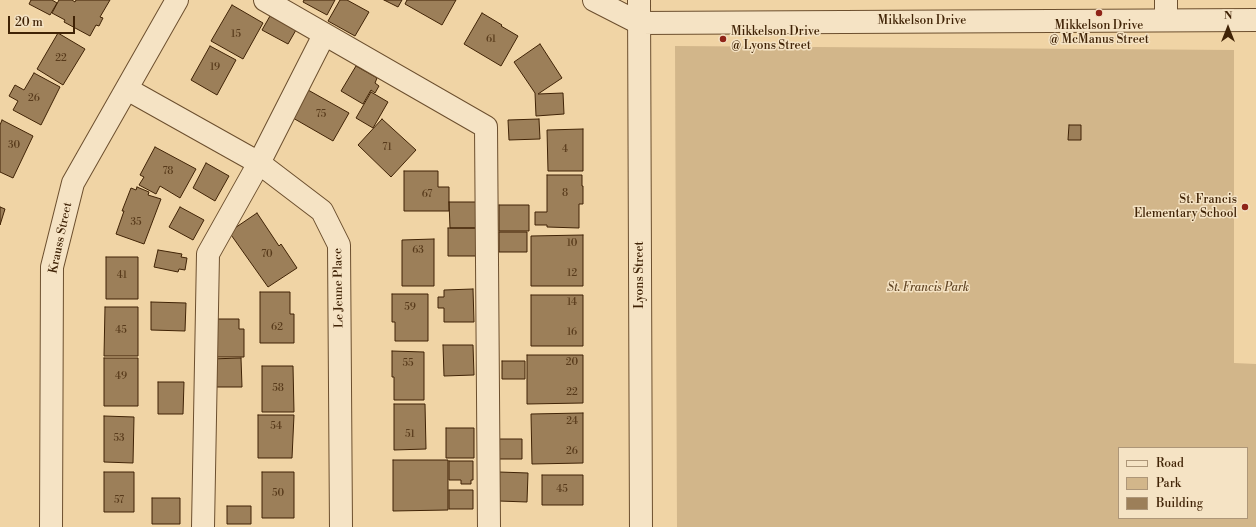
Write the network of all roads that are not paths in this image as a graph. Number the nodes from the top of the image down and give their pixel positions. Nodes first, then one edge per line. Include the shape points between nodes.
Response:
1 (177, 0) edge
2 (265, 0) edge
3 (594, 0) edge
4 (639, 0) edge
5 (1166, 10) edge
6 (1256, 20) edge
7 (639, 23) junction
8 (324, 35) junction
9 (127, 88) junction
10 (259, 164) junction
11 (51, 527) edge
12 (203, 527) edge
13 (341, 527) edge
14 (489, 527) edge
15 (641, 527) edge

1 - 9 street, Krauss Street
2 - 8 street
3 - 7 street, Mikkelson Drive
4 - 7 street, Lyons Street
5 - 6 street, Mikkelson Drive
5 - 7 street, Mikkelson Drive
7 - 15 street, Lyons Street
8 - 10 street
8 - 14 street via 486,127
9 - 10 street, Le Jeune Place
9 - 11 street, Krauss Street via 73,183 52,267
10 - 12 street via 208,254
10 - 13 street, Le Jeune Place via 322,211 339,245

